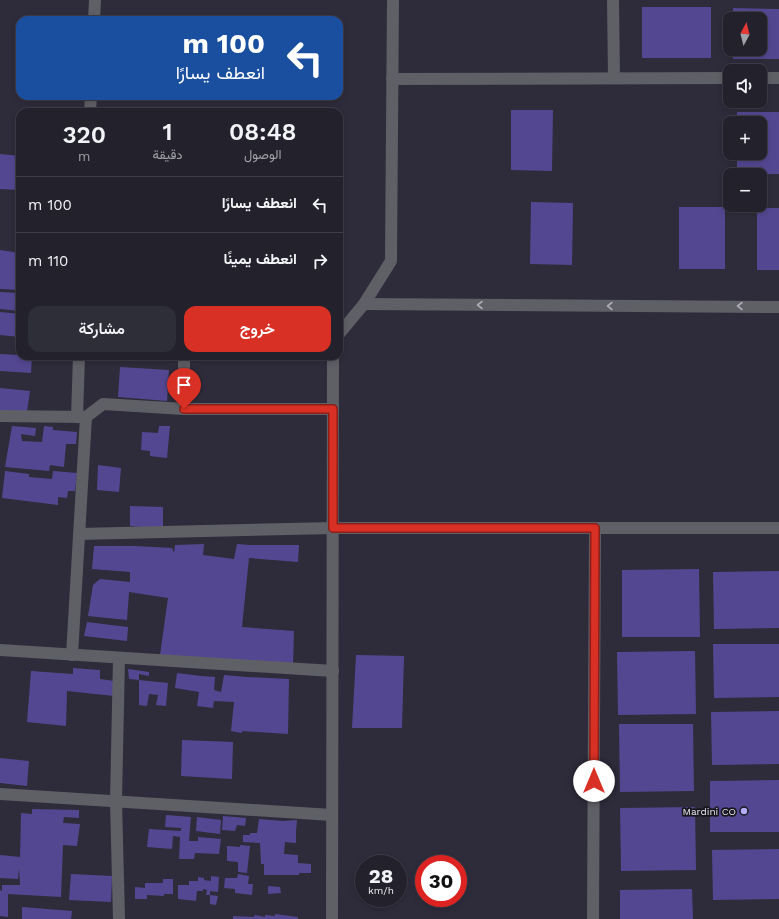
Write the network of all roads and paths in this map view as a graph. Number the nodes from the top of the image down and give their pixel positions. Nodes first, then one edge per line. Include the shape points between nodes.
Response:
1 (95, 0) edge
2 (393, 0) edge
3 (613, 0) edge
4 (94, 16) edge
5 (614, 78) junction
6 (723, 78) edge
7 (767, 78) edge
8 (779, 78) edge
9 (392, 79) junction
10 (364, 304) junction
11 (779, 307) edge
12 (343, 329) edge
13 (79, 360) edge
14 (184, 360) edge
15 (333, 360) edge
16 (184, 409) junction
17 (333, 409) junction
18 (0, 416) edge
19 (81, 417) junction
20 (333, 528) junction
21 (595, 528) junction
22 (779, 528) edge
23 (79, 534) junction
24 (0, 650) edge
25 (72, 654) junction
26 (119, 658) junction
27 (333, 671) junction
28 (0, 794) edge
29 (116, 801) junction
30 (332, 815) junction
31 (119, 919) edge
32 (332, 919) edge
33 (593, 919) edge

1 - 4 street
2 - 9 street
3 - 5 street
5 - 6 street
5 - 9 street
7 - 8 street
9 - 10 street via 391,261
11 -> 10 street
10 - 12 street
13 - 19 street
14 - 16 street
15 - 17 street
16 - 17 street
16 - 19 street via 103,404
17 - 20 street
18 - 19 street
19 - 23 street
20 - 21 street
20 - 23 street
20 - 27 street
21 - 22 street
21 - 33 street
23 - 25 street
24 - 25 street
25 - 26 street
26 - 27 street
26 - 29 street
27 - 30 street
28 - 29 street
29 - 30 street
29 - 31 street
30 - 32 street

